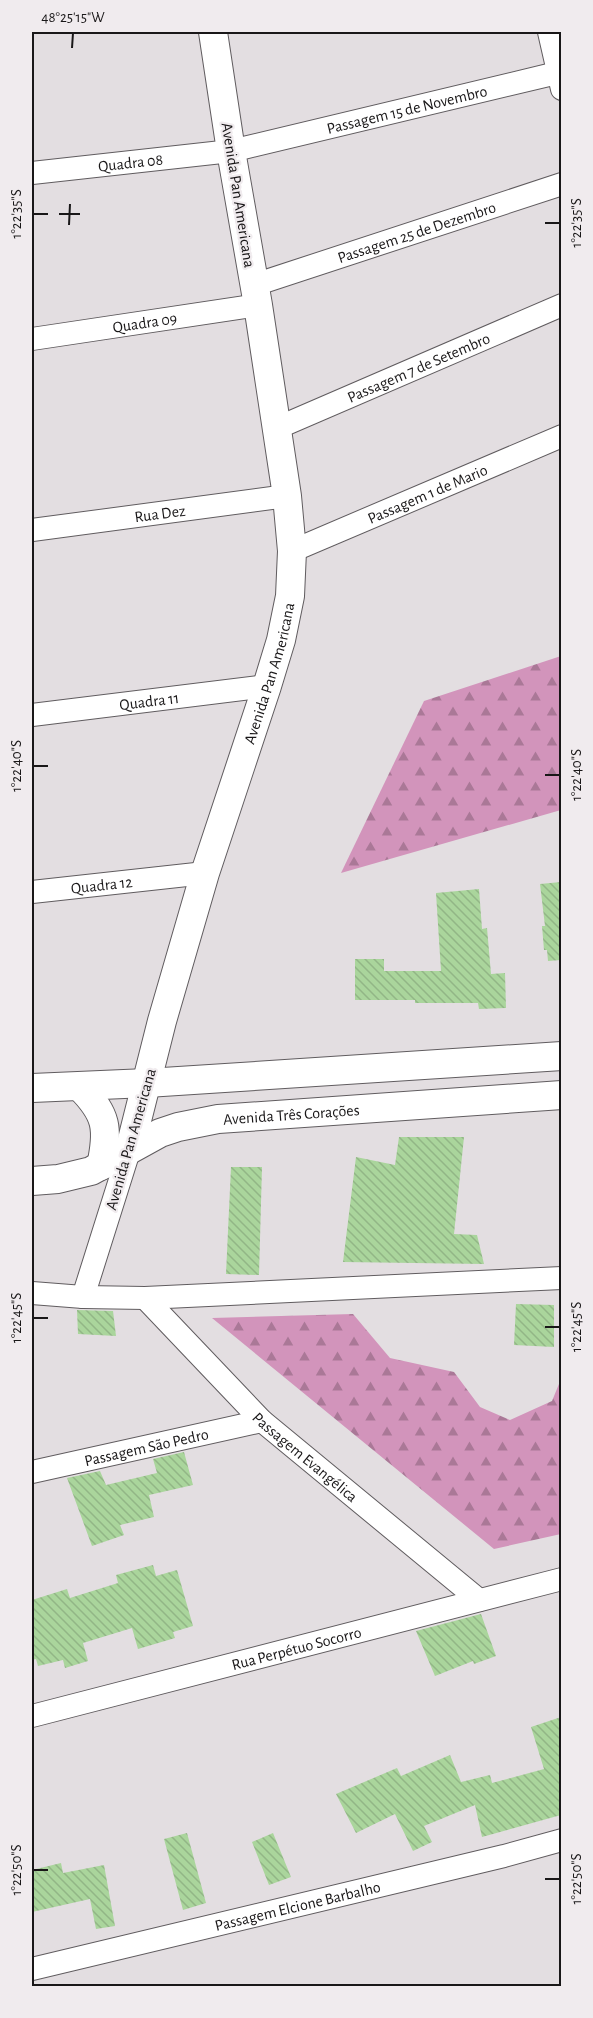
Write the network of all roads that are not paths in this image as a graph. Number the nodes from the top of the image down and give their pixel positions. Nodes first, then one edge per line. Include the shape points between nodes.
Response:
1 (549, 32) edge
2 (218, 33) edge
3 (559, 81) edge
4 (244, 147) junction
5 (32, 173) edge
6 (561, 184) edge
7 (261, 290) junction
8 (561, 305) edge
9 (32, 339) edge
10 (277, 428) junction
11 (561, 436) edge
12 (287, 496) junction
13 (32, 530) edge
14 (292, 551) junction
15 (267, 686) junction
16 (32, 715) edge
17 (205, 873) junction
18 (32, 892) edge
19 (561, 1056) edge
20 (147, 1083) junction
21 (80, 1087) junction
22 (32, 1088) edge
23 (561, 1095) edge
24 (130, 1148) junction
25 (101, 1166) junction
26 (32, 1181) edge
27 (561, 1278) edge
28 (32, 1293) edge
29 (83, 1297) junction
30 (146, 1298) junction
31 (262, 1421) junction
32 (32, 1472) edge
33 (561, 1579) edge
34 (479, 1600) junction
35 (32, 1716) edge
36 (561, 1840) edge
37 (32, 1969) edge

1 - 3 street
2 - 4 street, Avenida Pan Americana
3 - 4 street, Passagem 15 de Novembro
4 - 5 street, Quadra 08
4 - 7 street, Avenida Pan Americana
6 - 7 street, Passagem 25 de Dezembro
7 - 9 street, Quadra 09
7 - 10 street, Avenida Pan Americana
8 - 10 street, Passagem 7 de Setembro
10 - 12 street, Avenida Pan Americana
11 - 14 street, Passagem 1 de Mario
12 - 13 street, Rua Dez
12 - 14 street, Avenida Pan Americana
14 - 15 street, Avenida Pan Americana via 290,596
15 - 16 street, Quadra 11
15 - 17 street, Avenida Pan Americana
17 - 18 street, Quadra 12
17 - 20 street, Avenida Pan Americana
19 - 20 street
20 - 21 street
20 - 24 street, Avenida Pan Americana
21 - 22 street
21 - 25 street via 95,1102 104,1121 107,1142
23 - 24 street, Avenida Três Corações via 218,1119 178,1126
24 - 25 street, Avenida Três Corações
24 - 29 street, Avenida Pan Americana
25 - 26 street, Avenida Três Corações via 58,1179
27 - 30 street
28 - 29 street
29 - 30 street
30 - 31 street, Passagem Evangélica
31 - 32 street, Passagem São Pedro
31 - 34 street, Passagem Evangélica
33 - 34 street, Rua Perpétuo Socorro
34 - 35 street, Rua Perpétuo Socorro
36 - 37 street, Passagem Elcione Barbalho

